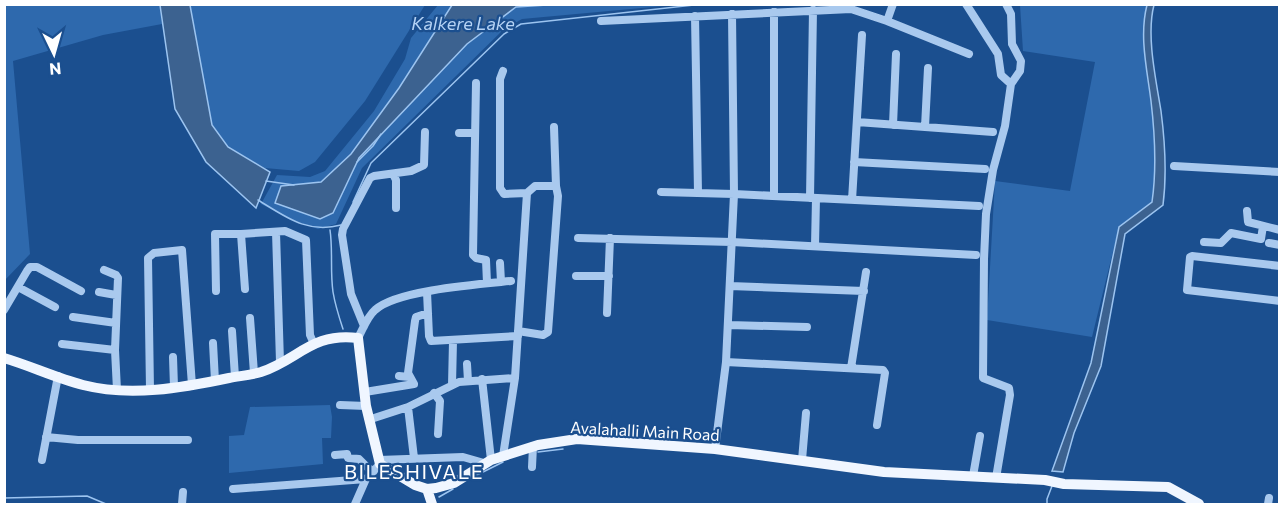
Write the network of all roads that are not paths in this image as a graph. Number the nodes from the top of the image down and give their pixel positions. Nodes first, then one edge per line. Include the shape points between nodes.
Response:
1 (893, 4) edge
2 (966, 4) edge
3 (1006, 4) edge
4 (816, 8) edge
5 (774, 12) junction
6 (732, 14) junction
7 (695, 16) junction
8 (601, 21) dead end
9 (887, 21) junction
10 (862, 35) dead end
11 (896, 54) dead end
12 (969, 54) dead end
13 (928, 69) dead end
14 (503, 71) dead end
15 (476, 83) dead end
16 (1011, 84) junction
17 (856, 122) junction
18 (893, 124) junction
19 (554, 127) dead end
20 (925, 127) junction
21 (425, 132) dead end
22 (993, 132) dead end
23 (459, 133) dead end
24 (475, 133) junction
25 (854, 162) junction
26 (1173, 166) dead end
27 (985, 169) dead end
28 (1280, 172) edge
29 (393, 174) junction
30 (556, 186) junction
31 (661, 192) dead end
32 (527, 193) junction
33 (698, 193) junction
34 (734, 194) junction
35 (774, 196) junction
36 (813, 198) junction
37 (852, 200) junction
38 (979, 206) dead end
39 (396, 208) dead end
40 (1247, 211) dead end
41 (1263, 226) junction
42 (1280, 230) edge
43 (276, 232) junction
44 (241, 234) junction
45 (578, 237) dead end
46 (610, 238) junction
47 (732, 242) junction
48 (1204, 242) dead end
49 (1269, 243) dead end
50 (1280, 244) edge
51 (814, 246) junction
52 (976, 255) dead end
53 (500, 262) dead end
54 (1280, 266) edge
55 (104, 270) dead end
56 (867, 272) dead end
57 (576, 276) dead end
58 (609, 276) junction
59 (511, 281) dead end
60 (501, 282) junction
61 (488, 283) junction
62 (730, 286) junction
63 (18, 287) junction
64 (245, 289) dead end
65 (81, 291) dead end
66 (216, 291) dead end
67 (864, 291) junction
68 (99, 292) dead end
69 (428, 292) junction
70 (116, 295) junction
71 (1280, 301) edge
72 (55, 307) dead end
73 (4, 310) edge
74 (428, 313) junction
75 (607, 313) dead end
76 (73, 317) dead end
77 (250, 318) dead end
78 (116, 323) junction
79 (729, 325) junction
80 (364, 326) junction
81 (807, 327) dead end
82 (232, 331) dead end
83 (518, 334) junction
84 (358, 338) junction
85 (453, 341) junction
86 (213, 343) dead end
87 (62, 344) dead end
88 (314, 344) junction
89 (115, 350) junction
90 (173, 357) dead end
91 (4, 358) edge
92 (280, 362) junction
93 (726, 362) junction
94 (467, 364) dead end
95 (851, 368) junction
96 (254, 373) junction
97 (58, 376) junction
98 (399, 376) dead end
99 (235, 377) junction
100 (409, 377) junction
101 (515, 378) junction
102 (482, 379) junction
103 (215, 381) junction
104 (468, 381) junction
105 (192, 385) junction
106 (452, 385) junction
107 (174, 387) junction
108 (117, 390) junction
109 (150, 390) junction
110 (365, 392) junction
111 (434, 393) junction
112 (340, 405) dead end
113 (366, 406) junction
114 (408, 407) junction
115 (806, 412) dead end
116 (370, 419) junction
117 (877, 425) dead end
118 (438, 434) dead end
119 (980, 436) dead end
120 (46, 437) junction
121 (188, 440) dead end
122 (533, 446) junction
123 (715, 449) junction
124 (335, 455) dead end
125 (503, 456) junction
126 (414, 458) junction
127 (42, 460) dead end
128 (802, 460) junction
129 (488, 462) junction
130 (378, 465) junction
131 (532, 467) dead end
132 (973, 476) junction
133 (996, 478) junction
134 (366, 479) junction
135 (233, 489) dead end
136 (427, 489) junction
137 (183, 492) dead end
138 (182, 504) edge
139 (355, 504) edge
140 (432, 504) edge
141 (1199, 504) edge

1 - 9 street
2 - 16 street via 998,54 1001,75
3 - 16 street via 1011,14 1012,44 1021,61
4 - 5 street
4 - 9 street via 858,10
4 - 36 street
5 - 6 street
5 - 35 street
6 - 7 street
6 - 34 street
7 - 8 street
7 - 33 street
9 - 12 street
10 - 17 street
11 - 18 street
13 - 20 street
14 - 32 street via 500,188 504,194
15 - 24 street
16 - 133 street via 986,214 984,259 983,378 1003,384 1010,395
17 - 18 street
17 - 25 street
18 - 20 street
19 - 30 street
20 - 22 street
21 - 29 street via 424,165
23 - 24 street
24 - 61 street via 473,255 486,260
25 - 27 street
25 - 37 street
26 - 28 street
29 - 39 street
29 - 80 street via 370,178 342,231 351,294
30 - 32 street via 535,186
30 - 83 street via 548,332
31 - 33 street
32 - 83 street
33 - 34 street
34 - 35 street
34 - 47 street
35 - 36 street
36 - 37 street
36 - 51 street
37 - 38 street
40 - 41 street via 1248,222
41 - 42 street
41 - 48 street via 1261,239 1230,233 1221,243
43 - 44 street
43 - 88 street via 285,231 306,240 310,335
43 - 92 street
44 - 64 street
44 - 66 street via 215,234
45 - 46 street
46 - 47 street
46 - 58 street
47 - 51 street
47 - 62 street
49 - 50 street
51 - 52 street
53 - 60 street
54 - 71 street via 1192,256 1187,290
55 - 70 street via 117,276
56 - 67 street
57 - 58 street
58 - 75 street
59 - 60 street
60 - 61 street
61 - 69 street
62 - 67 street
62 - 79 street
63 - 65 street via 33,266
63 - 72 street
63 - 73 street
67 - 95 street
68 - 70 street
69 - 74 street
69 - 80 street via 382,304
70 - 78 street
74 - 85 street via 430,341
74 - 100 street via 416,317
76 - 78 street
77 - 96 street
78 - 89 street
79 - 81 street
79 - 93 street
80 - 84 street
82 - 99 street
83 - 85 street
83 - 101 street
84 - 88 main road via 344,336
84 - 110 main road
85 - 106 street
86 - 103 street
87 - 89 street
88 - 92 main road
89 - 108 street
90 - 107 street
91 - 97 main road
92 - 96 main road
93 - 95 street
93 - 123 street
94 - 104 street
95 - 117 street via 884,371
96 - 99 main road
97 - 108 main road
97 - 120 street
98 - 100 street
99 - 103 main road
100 - 110 street via 414,382 411,386
101 - 102 street
101 - 125 street
102 - 104 street
102 - 129 street
103 - 105 main road
104 - 106 street
105 - 107 main road
105 - 109 street via 182,250 154,253 148,258
106 - 111 street
107 - 109 main road
108 - 109 main road
110 - 113 main road
111 - 114 street
111 - 118 street via 440,401
112 - 113 street
113 - 116 main road
114 - 116 street
114 - 126 street
115 - 128 street
116 - 130 main road
119 - 132 street
120 - 121 street
120 - 127 street
122 - 123 main road, Avalahalli Main Road via 577,439
122 - 125 main road, Avalahalli Main Road
122 - 131 street
123 - 128 main road, Avalahalli Main Road
124 - 130 street via 347,454 369,468
125 - 129 main road, Avalahalli Main Road
126 - 129 street via 463,457
126 - 130 street
128 - 132 main road, Avalahalli Main Road via 884,472
129 - 136 main road, Avalahalli Main Road via 454,483
130 - 134 street
130 - 136 main road
132 - 133 main road, Avalahalli Main Road
133 - 141 main road, Avalahalli Main Road via 1168,488
134 - 135 street
134 - 139 street
136 - 140 main road
137 - 138 street

